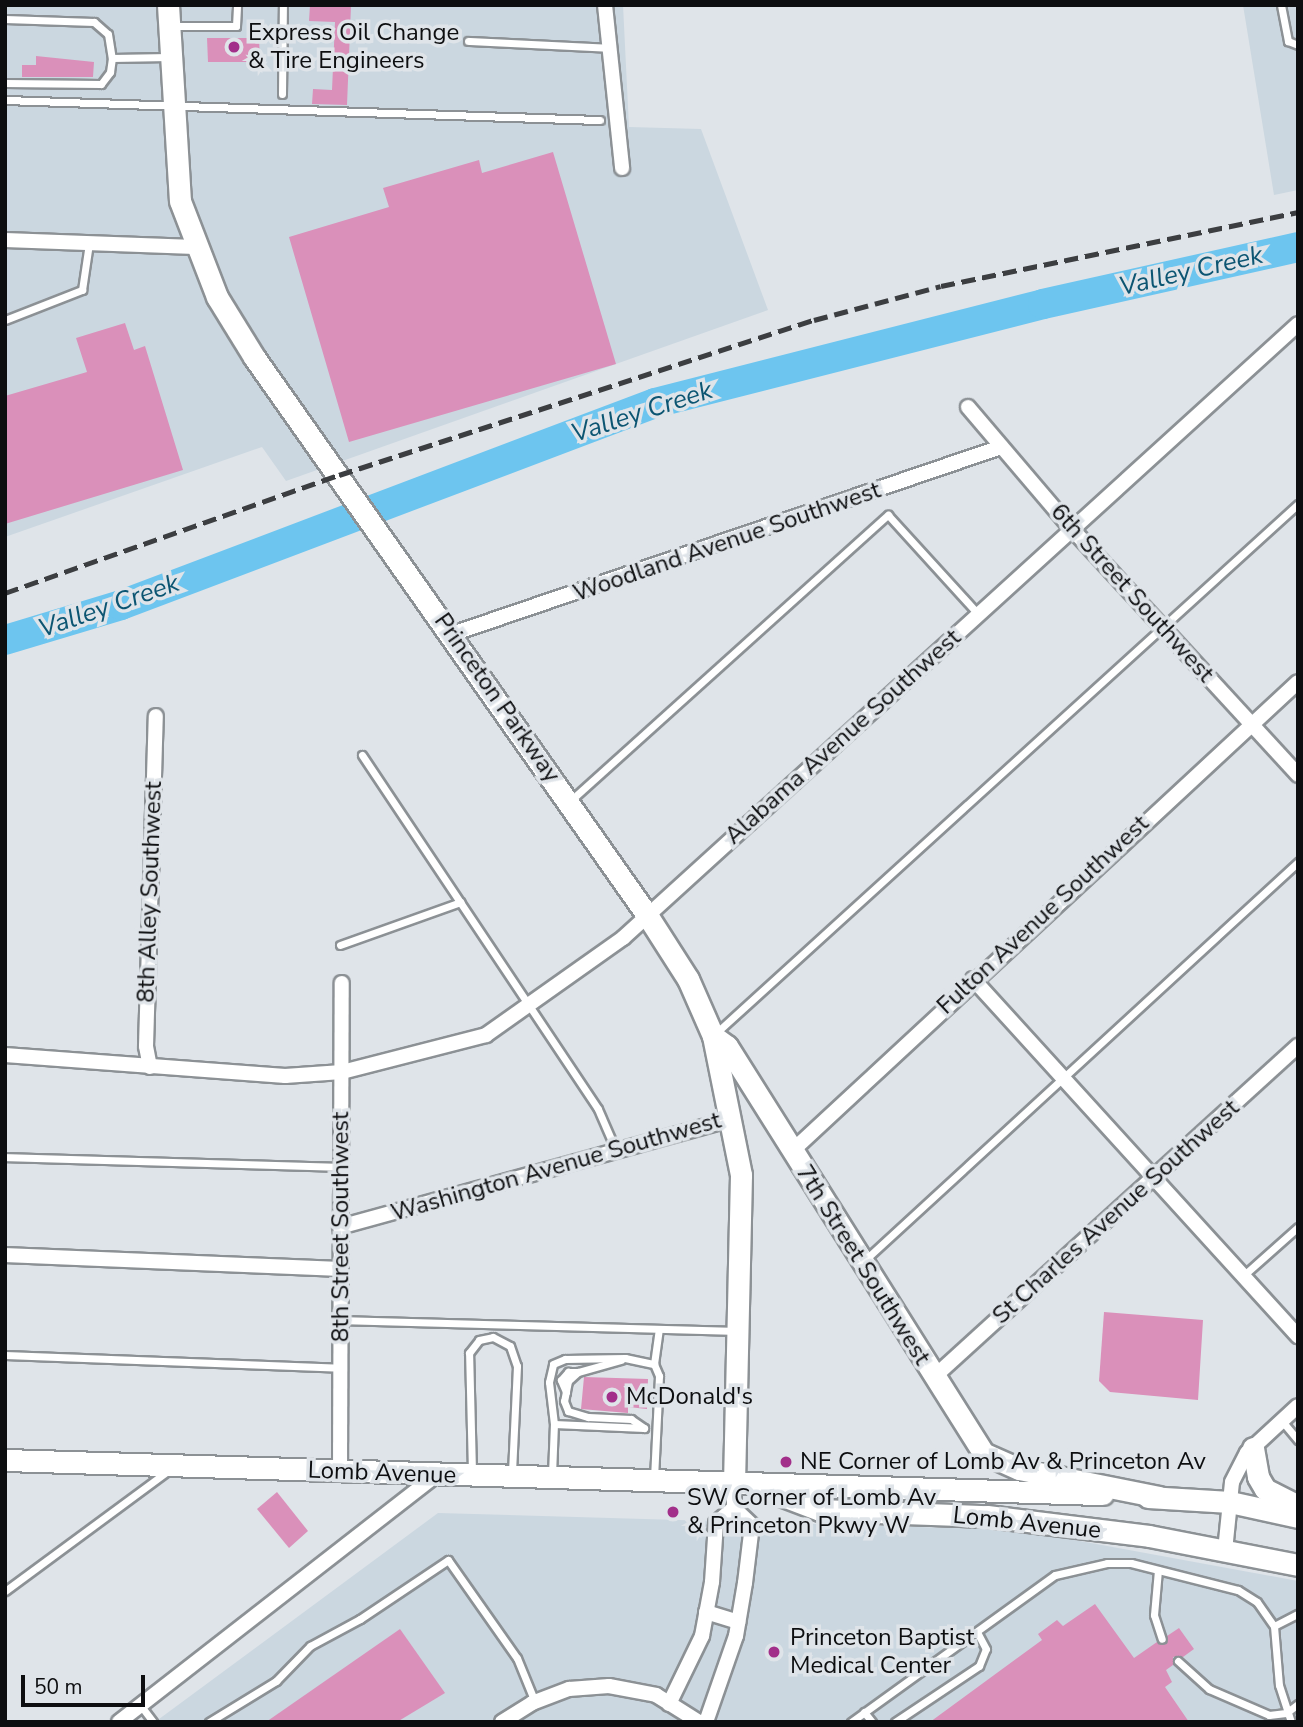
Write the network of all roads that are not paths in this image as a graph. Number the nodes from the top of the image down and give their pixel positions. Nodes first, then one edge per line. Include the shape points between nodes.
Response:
1 (237, 5) edge
2 (282, 5) edge
3 (606, 5) edge
4 (1281, 5) edge
5 (168, 15) edge
6 (5, 19) edge
7 (468, 41) dead end
8 (1298, 45) edge
9 (610, 48) junction
10 (170, 57) junction
11 (112, 58) junction
12 (5, 83) edge
13 (282, 94) dead end
14 (5, 100) edge
15 (171, 106) junction
16 (600, 120) dead end
17 (621, 168) dead end
18 (5, 240) edge
19 (89, 243) junction
20 (195, 247) junction
21 (5, 320) edge
22 (1298, 324) edge
23 (968, 407) dead end
24 (1001, 447) junction
25 (1298, 504) edge
26 (1072, 528) junction
27 (978, 614) junction
28 (1163, 627) junction
29 (452, 634) junction
30 (1298, 682) edge
31 (156, 716) dead end
32 (1252, 724) junction
33 (362, 755) dead end
34 (1298, 775) edge
35 (569, 801) junction
36 (1298, 862) edge
37 (461, 902) junction
38 (647, 915) junction
39 (340, 945) dead end
40 (974, 979) junction
41 (342, 983) dead end
42 (527, 1004) junction
43 (713, 1036) junction
44 (1298, 1045) edge
45 (5, 1055) edge
46 (150, 1067) junction
47 (342, 1072) junction
48 (1061, 1076) junction
49 (732, 1119) junction
50 (792, 1152) junction
51 (617, 1153) junction
52 (5, 1157) edge
53 (340, 1167) junction
54 (1153, 1178) junction
55 (340, 1227) junction
56 (1298, 1227) edge
57 (5, 1255) edge
58 (865, 1259) junction
59 (340, 1269) junction
60 (1243, 1276) junction
61 (340, 1320) junction
62 (659, 1329) junction
63 (738, 1331) junction
64 (1298, 1336) edge
65 (5, 1355) edge
66 (625, 1358) junction
67 (654, 1364) junction
68 (340, 1368) junction
69 (934, 1377) junction
70 (1298, 1406) edge
71 (1281, 1420) junction
72 (554, 1424) junction
73 (644, 1428) junction
74 (655, 1428) junction
75 (1298, 1440) edge
76 (1253, 1448) junction
77 (5, 1460) edge
78 (178, 1466) junction
79 (340, 1472) junction
80 (436, 1475) junction
81 (472, 1477) junction
82 (512, 1478) junction
83 (551, 1479) junction
84 (654, 1483) junction
85 (734, 1485) junction
86 (758, 1486) junction
87 (1159, 1497) junction
88 (1230, 1502) junction
89 (1298, 1506) edge
90 (734, 1508) junction
91 (1298, 1517) edge
92 (1225, 1551) junction
93 (1298, 1565) edge
94 (1158, 1570) junction
95 (5, 1591) edge
96 (706, 1612) junction
97 (1298, 1614) edge
98 (738, 1622) junction
99 (1274, 1626) junction
100 (977, 1632) junction
101 (1162, 1639) dead end
102 (1178, 1661) dead end
103 (535, 1702) junction
104 (669, 1703) junction
105 (1298, 1704) edge
106 (141, 1705) junction
107 (864, 1712) junction
108 (1286, 1713) junction
109 (120, 1722) edge
110 (153, 1722) edge
111 (209, 1722) edge
112 (502, 1722) edge
113 (699, 1722) edge
114 (706, 1722) edge
115 (851, 1722) edge
116 (872, 1722) edge
117 (895, 1722) edge
118 (1291, 1722) edge

1 - 5 lane via 236,26
2 - 13 lane
3 - 9 street
4 - 8 lane via 1288,41
5 - 10 main road, Princeton Parkway
6 - 11 lane via 94,22 108,34
7 - 9 lane
9 - 17 street
10 - 11 lane
10 - 15 main road, Princeton Parkway
11 - 12 lane via 102,84
14 - 15 lane
15 - 16 lane
15 - 20 main road, Princeton Parkway via 180,201
18 - 19 street
19 - 20 street
19 - 21 lane via 82,290
20 - 29 main road, Princeton Parkway via 217,297 254,357
22 - 26 street, Alabama Avenue Southwest
23 - 24 street, 6th Street Southwest
24 - 26 street, 6th Street Southwest
24 - 29 street, Woodland Avenue Southwest
25 - 28 lane
26 - 27 street, Alabama Avenue Southwest
26 - 28 street, 6th Street Southwest
27 - 35 lane via 888,515
27 - 38 street, Alabama Avenue Southwest
28 - 32 street, 6th Street Southwest
28 - 43 lane
29 - 35 main road, Princeton Parkway
30 - 32 street, Fulton Avenue Southwest
31 - 46 street, 8th Alley Southwest via 146,1046
32 - 34 street, 6th Street Southwest
32 - 40 street, Fulton Avenue Southwest
33 - 37 lane
35 - 38 main road, Princeton Parkway
36 - 48 lane
37 - 39 lane
37 - 42 lane
38 - 42 street, Alabama Avenue Southwest via 623,938
38 - 43 main road, Princeton Parkway via 688,979
40 - 48 street
40 - 50 street, Fulton Avenue Southwest
41 - 47 street, 8th Street Southwest
42 - 47 street, Alabama Avenue Southwest via 486,1035
42 - 51 lane via 598,1109
43 - 49 main road, Washington Avenue Southwest
43 - 50 main road, Princeton Parkway via 727,1046
44 - 54 street, St Charles Avenue Southwest
45 - 46 street, Alabama Avenue Southwest
46 - 47 street, Alabama Avenue Southwest via 285,1076
47 - 53 street, 8th Street Southwest
48 - 54 street
48 - 58 lane
49 - 51 street, Washington Avenue Southwest via 697,1125
49 - 63 main road via 741,1175
50 - 58 main road, 7th Street Southwest
51 - 55 street, Washington Avenue Southwest
52 - 53 lane
53 - 55 street, 8th Street Southwest
54 - 60 street
54 - 69 street, St Charles Avenue Southwest
55 - 59 street, 8th Street Southwest
56 - 60 lane
57 - 59 street
58 - 69 main road, 7th Street Southwest
59 - 61 street, 8th Street Southwest
60 - 64 street
61 - 62 lane
61 - 68 street, 8th Street Southwest
62 - 63 lane
62 - 67 lane
63 - 85 main road
65 - 68 lane
66 - 67 lane
66 - 72 lane via 555,1361 549,1382
66 - 73 lane via 600,1370 578,1373 568,1381 569,1411 588,1417 631,1419
67 - 74 lane via 659,1376
68 - 79 street, 8th Street Southwest
69 - 87 main road, 7th Street Southwest via 983,1453 1019,1469
70 - 71 street
71 - 75 lane
71 - 76 street
72 - 73 lane
72 - 83 lane
73 - 74 lane
74 - 84 lane
76 - 88 street via 1232,1482
76 - 89 main road via 1265,1489
77 - 78 main road, Lomb Avenue
78 - 79 main road, Lomb Avenue
78 - 95 lane
79 - 80 main road, Lomb Avenue
80 - 81 main road, Lomb Avenue
80 - 106 street
81 - 82 main road, Lomb Avenue
81 - 82 lane via 469,1353 478,1340 493,1337 510,1346 517,1366
82 - 83 main road, Lomb Avenue
83 - 84 main road, Lomb Avenue
84 - 85 main road, Lomb Avenue
85 - 86 main road, Lomb Avenue
85 - 90 street
86 - 87 main road, Lomb Avenue via 1013,1489
86 - 92 main road, Lomb Avenue via 820,1510 987,1516 1149,1536
87 - 88 main road, Lomb Avenue
88 - 91 main road, Lomb Avenue
88 - 92 street
90 - 96 street via 716,1523
90 - 98 street via 752,1525
92 - 93 main road, Lomb Avenue
94 - 99 lane via 1238,1590 1257,1602
94 - 100 lane via 1107,1563 1055,1575
94 - 101 lane via 1154,1615
96 - 98 street
96 - 104 street via 702,1636
97 - 99 lane
98 - 114 street
99 - 108 lane
100 - 107 lane
100 - 117 lane via 986,1649 983,1662
102 - 108 lane via 1209,1689 1269,1715
103 - 104 street via 569,1689 609,1686 656,1695
103 - 111 lane via 517,1658 448,1560 360,1619 310,1646 276,1681
103 - 112 street
104 - 113 street
105 - 108 lane
106 - 109 street
106 - 110 lane
107 - 115 lane
107 - 116 lane
108 - 118 lane

